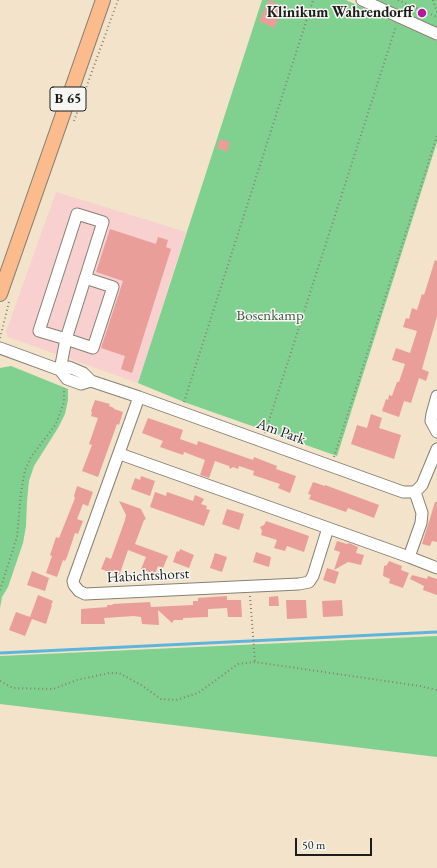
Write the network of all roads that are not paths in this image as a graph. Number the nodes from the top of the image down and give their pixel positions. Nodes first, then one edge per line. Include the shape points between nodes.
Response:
1 (102, 0) edge
2 (362, 0) edge
3 (437, 34) edge
4 (86, 278) junction
5 (0, 294) edge
6 (66, 339) junction
7 (0, 348) edge
8 (60, 370) junction
9 (437, 396) edge
10 (139, 397) junction
11 (437, 432) edge
12 (437, 449) edge
13 (120, 454) junction
14 (415, 492) junction
15 (328, 528) junction
16 (409, 557) junction
17 (437, 568) edge

1 - 5 main road, B 65
2 - 3 street
4 - 6 street
4 - 6 street via 113,287 95,342 93,348
4 - 6 street via 103,222 77,214 39,331
6 - 8 street
7 - 8 street, Am Park
8 - 10 street, Am Park via 72,368 83,373 91,381
9 - 11 street via 431,422
10 - 13 street, Habichtshorst
10 - 14 street, Am Park via 403,492
12 - 14 street via 422,485
13 - 15 street
13 - 15 street, Habichtshorst via 73,581 74,586 85,594 309,582
14 - 16 street via 422,513
15 - 16 street
16 - 17 street

